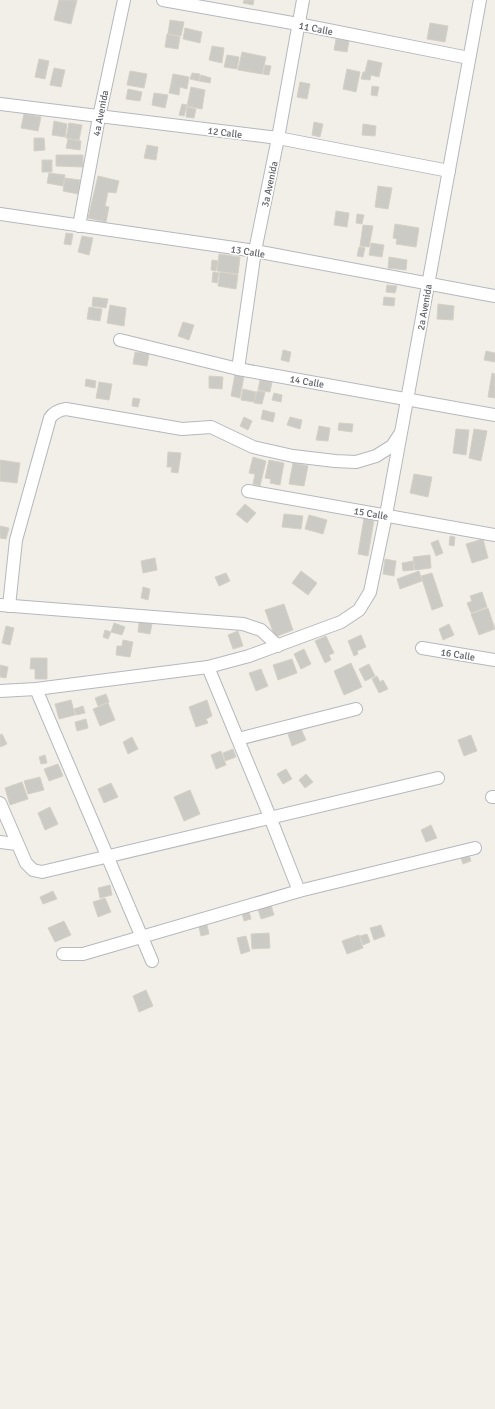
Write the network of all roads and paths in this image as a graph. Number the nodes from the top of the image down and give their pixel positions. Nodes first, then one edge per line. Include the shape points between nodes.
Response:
1 (124, 0) edge
2 (163, 0) edge
3 (302, 0) edge
4 (480, 0) edge
5 (298, 24) junction
6 (469, 58) junction
7 (0, 104) edge
8 (99, 117) junction
9 (278, 138) junction
10 (449, 171) junction
11 (0, 214) edge
12 (79, 226) junction
13 (255, 251) junction
14 (428, 284) junction
15 (495, 296) edge
16 (120, 340) dead end
17 (238, 369) junction
18 (408, 399) junction
19 (495, 415) edge
20 (402, 431) junction
21 (248, 491) dead end
22 (386, 516) junction
23 (495, 535) edge
24 (5, 606) edge
25 (278, 646) junction
26 (422, 648) dead end
27 (495, 660) edge
28 (208, 667) junction
29 (36, 689) junction
30 (0, 690) edge
31 (356, 709) dead end
32 (238, 739) junction
33 (438, 778) dead end
34 (0, 803) edge
35 (270, 817) junction
36 (0, 842) edge
37 (17, 844) junction
38 (475, 848) dead end
39 (107, 856) junction
40 (299, 891) junction
41 (141, 936) junction
42 (63, 954) dead end
43 (152, 960) dead end

1 - 8 street, 4a Avenida
2 - 5 street, 11 Calle
3 - 5 street, 3a Avenida
4 - 6 street, 2a Avenida
5 - 6 street, 11 Calle
5 - 9 street, 3a Avenida
6 - 10 street, 2a Avenida
7 - 8 street, 12 Calle
8 - 9 street, 12 Calle
8 - 12 street, 4a Avenida
9 - 10 street, 12 Calle
9 - 13 street, 3a Avenida
10 - 14 street, 2a Avenida
11 - 12 street, 13 Calle
12 - 13 street, 13 Calle
13 - 14 street, 13 Calle
13 - 17 street, 3a Avenida
14 - 15 street, 13 Calle
14 - 18 street, 2a Avenida
16 - 17 street, 14 Calle
17 - 18 street, 14 Calle
18 - 19 street, 14 Calle
18 - 20 street, 2a Avenida
20 - 22 street, 2a Avenida
20 - 24 street via 392,446 376,456 356,462 335,461 292,456 253,447 211,427 182,429 60,410 50,418 16,540
21 - 22 street, 15 Calle
22 - 23 street, 15 Calle
22 - 25 street, 2a Avenida via 370,592 359,610 341,622
24 - 25 street via 244,624 261,630
25 - 28 street
26 - 27 street, 16 Calle
28 - 29 street
28 - 32 street
29 - 30 street
29 - 39 street
31 - 32 street
32 - 35 street
33 - 35 street
34 - 37 street
35 - 39 street
35 - 40 street
36 - 37 street
37 - 39 street via 26,863 33,870 42,872
38 - 40 street
39 - 41 street
40 - 41 street
41 - 42 street via 83,954
41 - 43 street

